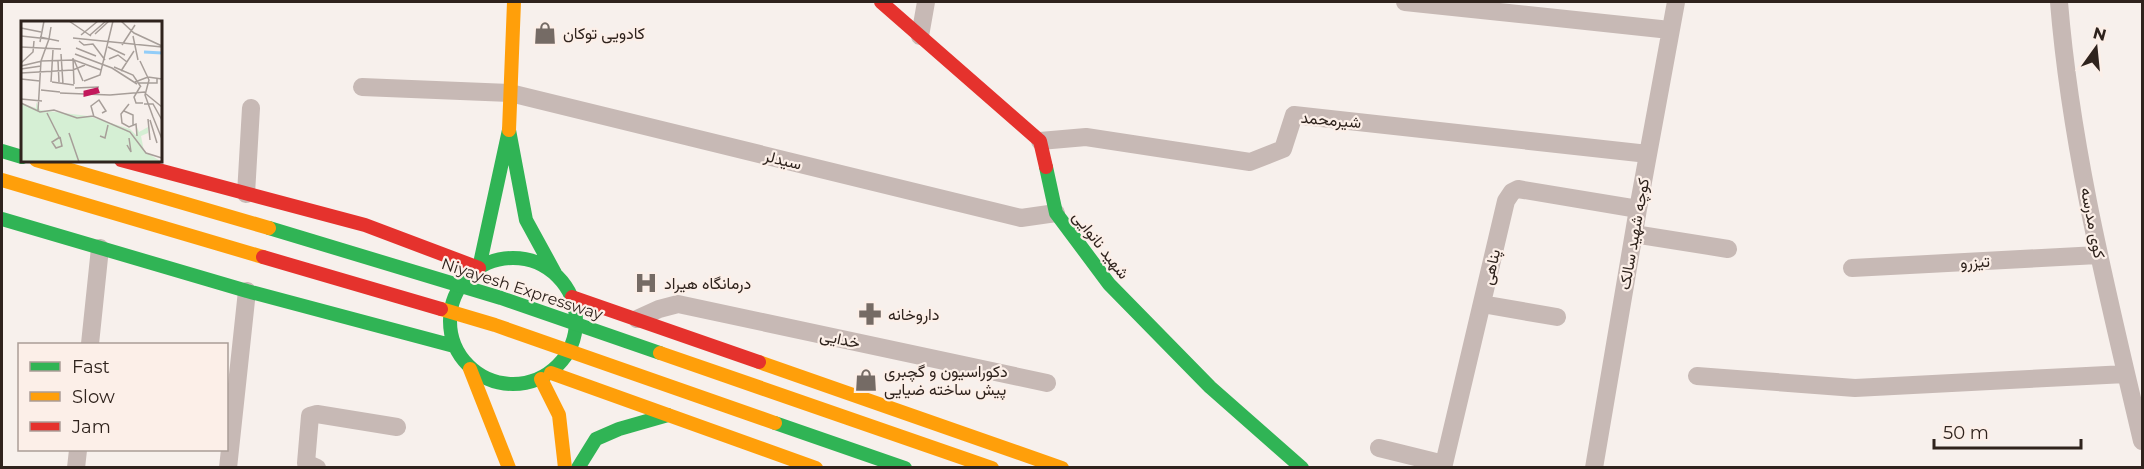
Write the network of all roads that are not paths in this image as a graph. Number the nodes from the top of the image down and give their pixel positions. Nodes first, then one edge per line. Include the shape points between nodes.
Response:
1 (514, 2) edge
2 (881, 2) edge
3 (926, 2) edge
4 (1405, 2) edge
5 (1676, 2) edge
6 (2059, 2) edge
7 (1670, 30) junction
8 (920, 36) junction
9 (362, 87) dead end
10 (510, 93) junction
11 (251, 108) dead end
12 (509, 130) junction
13 (1040, 141) junction
14 (2, 151) edge
15 (1648, 154) junction
16 (21, 157) edge
17 (43, 162) edge
18 (128, 162) edge
19 (2, 180) edge
20 (246, 194) junction
21 (1638, 209) junction
22 (1056, 213) junction
23 (2, 219) edge
24 (365, 225) junction
25 (1634, 234) junction
26 (100, 248) junction
27 (1728, 249) dead end
28 (2098, 255) junction
29 (479, 268) junction
30 (1852, 268) dead end
31 (555, 273) junction
32 (247, 291) junction
33 (572, 297) junction
34 (1482, 304) junction
35 (1557, 317) dead end
36 (346, 318) junction
37 (635, 320) junction
38 (701, 341) junction
39 (90, 343) edge
40 (454, 346) junction
41 (470, 369) junction
42 (2126, 374) junction
43 (546, 376) junction
44 (1697, 376) dead end
45 (1047, 383) dead end
46 (669, 417) junction
47 (397, 427) dead end
48 (2142, 441) edge
49 (1379, 448) dead end
50 (78, 451) edge
51 (1444, 466) edge
52 (76, 468) edge
53 (228, 468) edge
54 (317, 468) edge
55 (509, 468) edge
56 (565, 468) edge
57 (578, 468) edge
58 (816, 468) edge
59 (905, 468) edge
60 (992, 468) edge
61 (1062, 468) edge
62 (1302, 468) edge
63 (1594, 468) edge

1 - 10 main road
2 - 8 main road
3 - 8 street
4 - 7 street
5 - 7 street, کوچه شهید سالک
6 - 28 street, کوی مدرسه via 2064,58
7 - 15 street, کوچه شهید سالک
8 - 13 main road
9 - 10 street, سیدلر
10 - 12 main road
10 - 22 street, سیدلر via 1021,218
11 - 20 street
12 - 29 main road
12 - 31 main road via 525,220
13 - 15 street, شیرمحمد via 1086,137 1250,162 1282,148 1294,115
13 - 22 main road, شهید نانوایی
14 - 16 main road
15 - 21 street, کوچه شهید سالک
17 - 60 main road, Niyayesh Expressway, bridge via 501,298
18 - 20 main road
19 - 59 main road, bridge via 495,325
20 - 24 main road
21 - 25 street, کوچه شهید سالک
21 - 34 street, پناهی via 1518,189 1512,192 1506,201
22 - 62 main road, شهید نانوایی via 1109,284 1202,380
23 - 26 main road
24 - 29 main road
24 - 36 main road via 371,244 370,282 361,302
25 - 27 street
25 - 63 street, کوچه شهید سالک
26 - 32 main road
26 - 39 street
28 - 30 street, تیزرو
28 - 42 street, کوی مدرسه
29 - 31 main road via 504,258 522,258
29 - 40 main road via 458,288 450,307 449,327
31 - 33 main road
32 - 36 main road
32 - 53 street
33 - 37 main road
33 - 43 main road via 577,317 574,338 566,358
34 - 35 street
34 - 51 street, پناهی
36 - 40 main road
37 - 38 main road
37 - 45 street, خدایی via 678,304
38 - 46 main road via 680,359 668,380 664,404
38 - 61 main road
40 - 41 main road
41 - 43 main road via 504,385 523,384
41 - 55 main road
42 - 44 street via 1855,388
42 - 48 street, کوی مدرسه
43 - 46 main road
43 - 56 main road via 559,415
46 - 57 main road via 596,439
46 - 58 main road
47 - 54 street via 310,416 306,463
49 - 51 street
50 - 52 street

